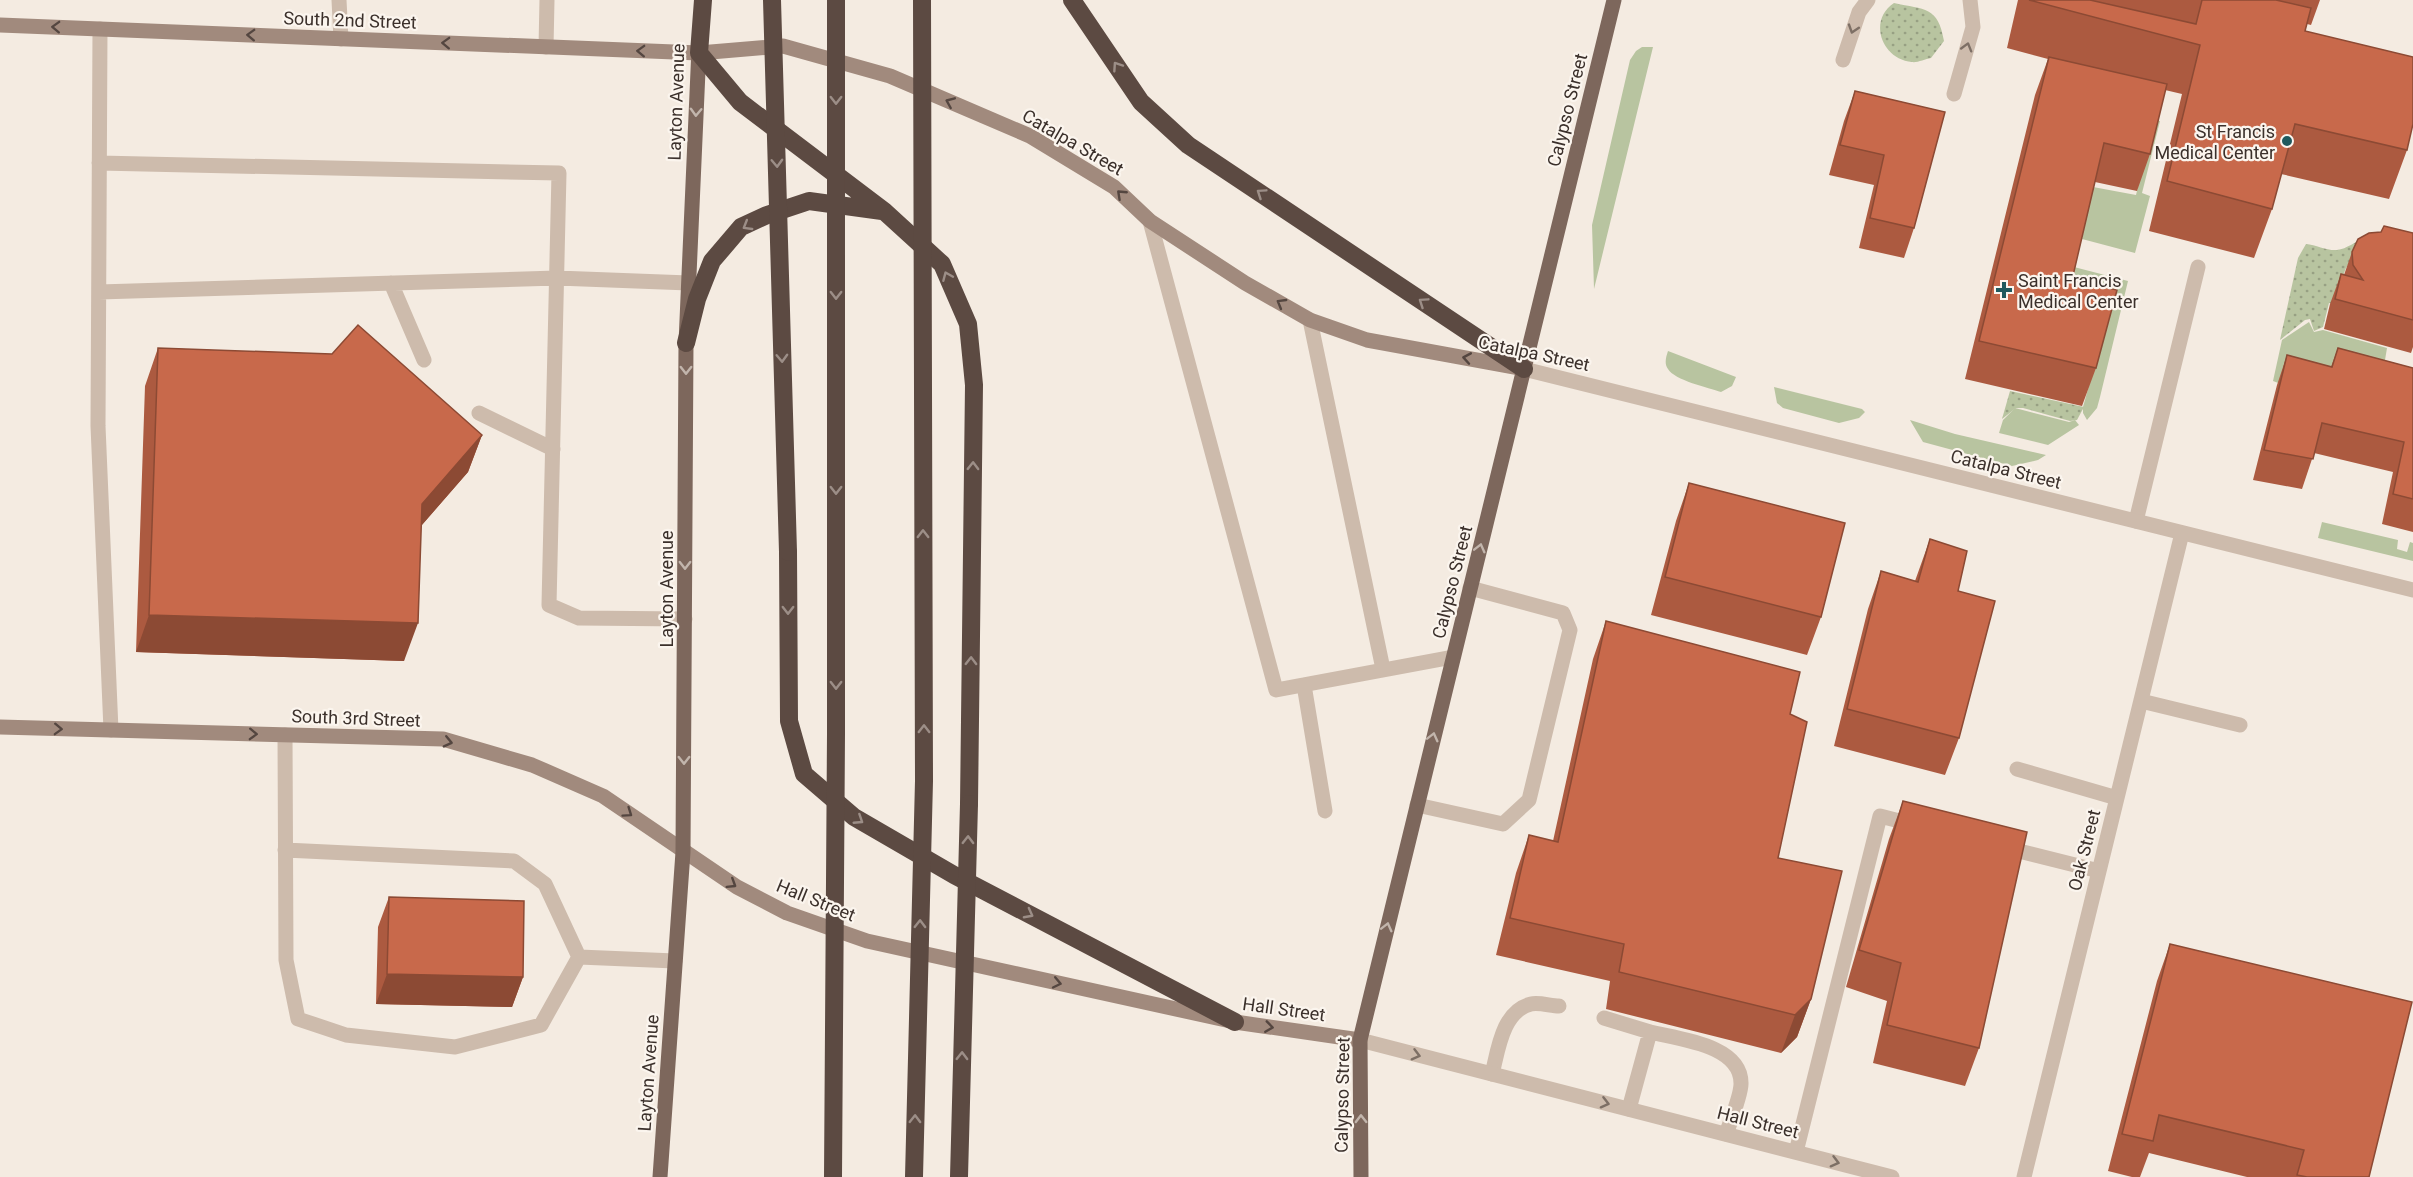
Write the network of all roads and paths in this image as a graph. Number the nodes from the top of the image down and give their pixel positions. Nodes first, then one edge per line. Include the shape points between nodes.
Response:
1 (339, 0) edge
2 (547, 0) edge
3 (695, 0) edge
4 (704, 0) edge
5 (772, 0) edge
6 (836, 0) edge
7 (922, 0) edge
8 (1072, 0) edge
9 (1614, 0) edge
10 (1868, 0) edge
11 (1970, 0) edge
12 (0, 25) edge
13 (100, 29) junction
14 (341, 39) junction
15 (546, 47) junction
16 (699, 53) junction
17 (1843, 60) dead end
18 (1954, 94) dead end
19 (99, 163) junction
20 (884, 211) junction
21 (1150, 221) junction
22 (2198, 267) dead end
23 (556, 278) junction
24 (391, 283) junction
25 (689, 284) junction
26 (99, 291) junction
27 (1310, 320) junction
28 (686, 343) junction
29 (424, 360) dead end
30 (1524, 369) junction
31 (479, 412) dead end
32 (553, 449) junction
33 (2136, 520) junction
34 (2182, 532) junction
35 (1470, 588) junction
36 (2413, 590) edge
37 (685, 619) junction
38 (1453, 657) junction
39 (1383, 669) junction
40 (1304, 685) junction
41 (2141, 701) junction
42 (2240, 724) dead end
43 (0, 727) edge
44 (111, 730) junction
45 (285, 735) junction
46 (2017, 769) dead end
47 (2117, 798) junction
48 (1417, 805) junction
49 (1325, 811) dead end
50 (1925, 827) edge
51 (1993, 844) edge
52 (285, 850) junction
53 (683, 852) junction
54 (2099, 871) junction
55 (579, 957) junction
56 (675, 962) junction
57 (1559, 1006) dead end
58 (1604, 1018) dead end
59 (1235, 1022) junction
60 (1650, 1032) junction
61 (1360, 1040) junction
62 (1492, 1074) junction
63 (1629, 1109) junction
64 (1726, 1134) junction
65 (1796, 1152) junction
66 (660, 1177) edge
67 (833, 1177) edge
68 (914, 1177) edge
69 (959, 1177) edge
70 (1361, 1177) edge
71 (1892, 1177) edge
72 (2024, 1177) edge

1 - 14 street
2 - 15 street
3 - 16 main road, Layton Avenue
4 - 16 highway
5 -> 59 highway, bridge via 789,721 804,774 854,817 954,875
6 -> 67 highway, bridge
68 -> 7 highway, bridge via 924,781
30 -> 8 highway via 1188,145 1141,102
9 - 30 main road, Calypso Street
10 -> 17 street via 1859,12
18 -> 11 street via 1973,27
13 -> 12 main road, South 2nd Street
14 -> 13 main road, South 2nd Street
13 - 19 street
15 -> 14 main road, South 2nd Street
16 -> 15 main road, South 2nd Street
16 - 20 highway via 740,102
21 -> 16 main road, Catalpa Street via 1114,187 1030,136 890,76 783,46
16 -> 25 main road, Layton Avenue
19 - 23 street via 559,173
19 - 26 street
20 -> 28 highway via 809,201 741,227 712,261
69 -> 20 highway, bridge via 974,385 968,324 942,264
27 -> 21 main road, Catalpa Street
21 - 40 street via 1276,690
22 - 33 street
23 - 24 street
23 - 25 street
23 - 32 street
24 - 26 street
24 - 29 street
25 - 28 main road, Layton Avenue
26 - 44 street via 98,426
30 -> 27 main road, Catalpa Street via 1367,340
27 - 39 street
28 -> 37 main road, Layton Avenue
30 - 33 street, Catalpa Street
35 -> 30 main road, Calypso Street
31 - 32 street
32 - 37 street via 549,605 579,618
33 - 34 street, Catalpa Street
34 - 36 street, Catalpa Street
34 - 41 street, Oak Street
35 - 38 main road, Calypso Street
35 - 48 street via 1563,613 1570,630 1532,788 1529,800 1503,824
37 -> 53 main road, Layton Avenue
38 - 39 street
48 -> 38 main road, Calypso Street
39 - 40 street
40 - 49 street
41 - 42 street
41 - 47 street, Oak Street
43 -> 44 main road, South 3rd Street
44 -> 45 main road, South 3rd Street
45 - 52 street
45 -> 53 main road, South 3rd Street via 443,740 532,765 603,796
46 - 47 street
47 - 54 street, Oak Street
61 -> 48 main road, Calypso Street
50 - 65 street via 1880,816
51 - 54 street
52 - 55 street via 514,861 545,884
52 - 55 street via 286,960 298,1019 346,1035 455,1047 541,1025
53 - 56 main road, Layton Avenue
53 -> 59 main road, Hall Street via 787,913 867,941
54 - 72 street, Oak Street
55 - 56 street
56 - 66 main road, Layton Avenue
57 - 62 street via 1531,1004 1514,1014 1503,1029
58 - 60 street
59 -> 61 main road, Hall Street
60 - 63 street
60 - 64 street via 1718,1049 1736,1064 1742,1085
61 -> 62 street, Hall Street
70 -> 61 main road, Calypso Street
62 -> 63 street, Hall Street
63 - 64 street, Hall Street
64 - 65 street, Hall Street
65 -> 71 street, Hall Street

